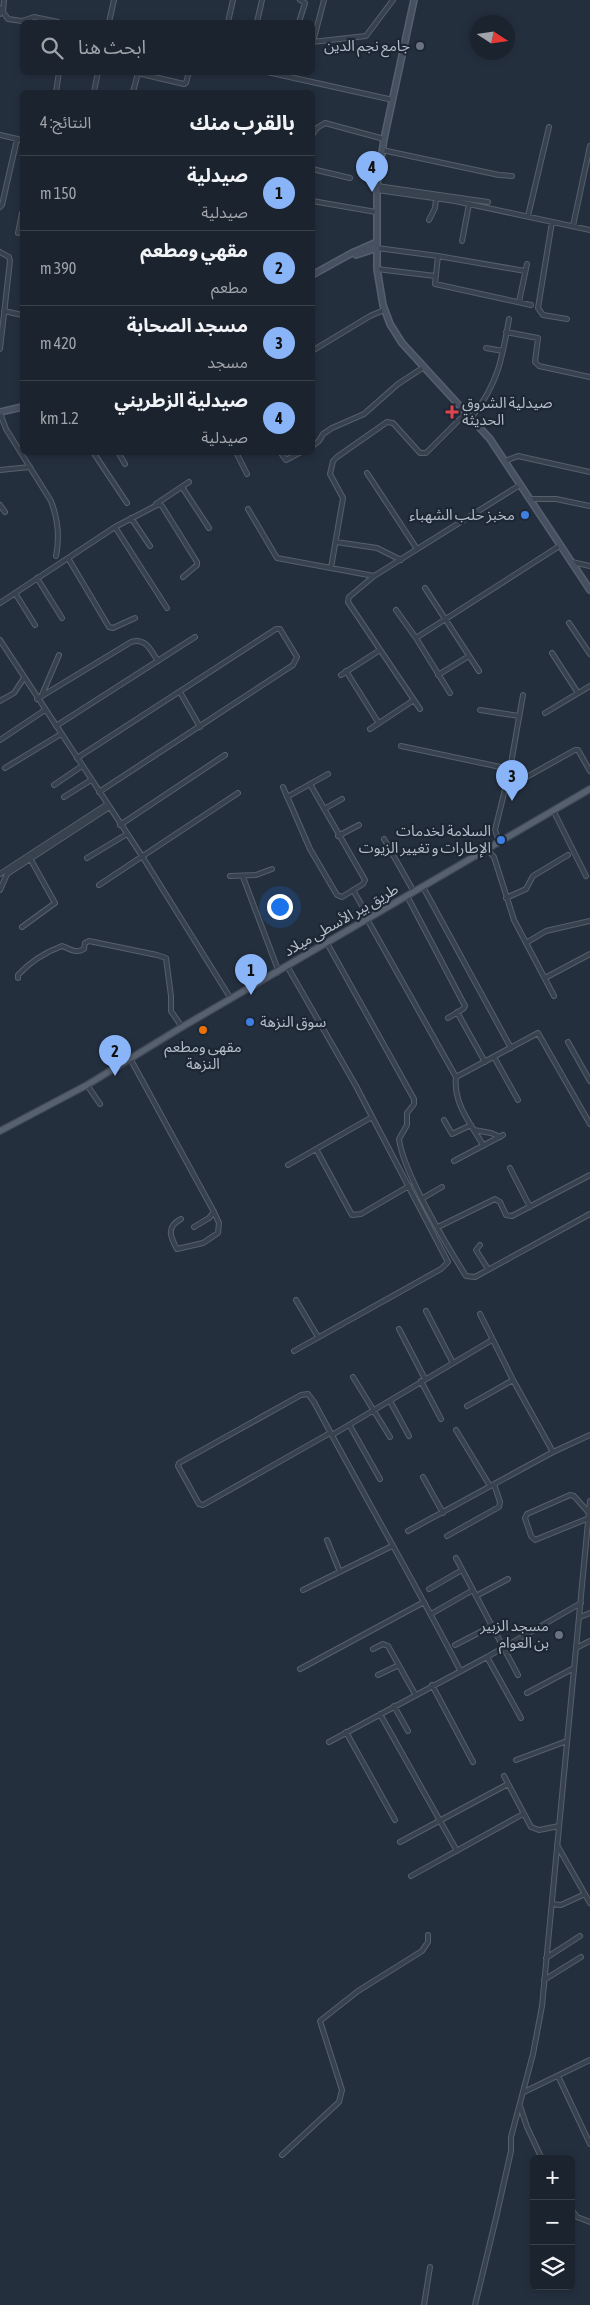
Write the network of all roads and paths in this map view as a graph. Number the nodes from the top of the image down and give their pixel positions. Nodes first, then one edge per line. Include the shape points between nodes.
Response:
1 (4, 0) edge
2 (114, 0) edge
3 (233, 0) edge
4 (262, 0) edge
5 (300, 0) edge
6 (324, 0) edge
7 (393, 0) edge
8 (414, 0) edge
9 (0, 8) edge
10 (0, 14) edge
11 (25, 20) edge
12 (48, 20) edge
13 (109, 20) edge
14 (228, 20) edge
15 (257, 20) edge
16 (301, 20) edge
17 (20, 21) edge
18 (315, 34) edge
19 (315, 42) edge
20 (59, 75) edge
21 (97, 75) edge
22 (138, 75) edge
23 (146, 75) edge
24 (188, 75) edge
25 (280, 75) edge
26 (56, 90) edge
27 (94, 90) edge
28 (134, 90) edge
29 (393, 100) junction
30 (548, 127) dead end
31 (315, 131) edge
32 (0, 135) edge
33 (17, 139) junction
34 (384, 139) junction
35 (20, 140) edge
36 (590, 146) edge
37 (382, 150) junction
38 (315, 170) edge
39 (512, 176) dead end
40 (350, 178) dead end
41 (377, 188) junction
42 (436, 198) junction
43 (315, 202) edge
44 (488, 202) dead end
45 (469, 204) junction
46 (0, 207) edge
47 (376, 212) junction
48 (528, 216) junction
49 (429, 220) dead end
50 (552, 222) junction
51 (20, 223) edge
52 (573, 226) junction
53 (590, 230) edge
54 (376, 232) junction
55 (18, 233) dead end
56 (462, 241) dead end
57 (377, 245) junction
58 (364, 249) junction
59 (0, 252) edge
60 (438, 256) junction
61 (377, 260) junction
62 (527, 264) dead end
63 (377, 269) junction
64 (525, 271) junction
65 (315, 273) edge
66 (435, 276) junction
67 (519, 302) junction
68 (531, 305) dead end
69 (384, 310) junction
70 (4, 311) junction
71 (20, 315) edge
72 (508, 318) dead end
73 (567, 320) dead end
74 (506, 332) junction
75 (486, 348) dead end
76 (0, 349) edge
77 (315, 349) edge
78 (503, 352) junction
79 (424, 367) junction
80 (590, 377) edge
81 (20, 408) edge
82 (467, 412) junction
83 (0, 413) edge
84 (472, 417) junction
85 (315, 444) edge
86 (20, 451) edge
87 (22, 455) edge
88 (95, 455) edge
89 (120, 455) edge
90 (238, 455) edge
91 (282, 455) edge
92 (295, 455) edge
93 (505, 461) junction
94 (125, 464) dead end
95 (30, 467) junction
96 (0, 470) edge
97 (590, 472) edge
98 (366, 473) dead end
99 (247, 474) dead end
100 (189, 482) dead end
101 (520, 485) junction
102 (182, 487) junction
103 (529, 500) junction
104 (127, 503) dead end
105 (0, 505) edge
106 (154, 505) junction
107 (590, 506) edge
108 (248, 509) dead end
109 (5, 512) dead end
110 (131, 518) junction
111 (116, 527) junction
112 (209, 528) dead end
113 (336, 542) junction
114 (561, 545) junction
115 (150, 546) dead end
116 (417, 549) junction
117 (56, 556) dead end
118 (68, 558) junction
119 (400, 560) junction
120 (572, 562) junction
121 (590, 566) edge
122 (331, 568) junction
123 (374, 576) junction
124 (183, 577) dead end
125 (37, 578) junction
126 (425, 588) dead end
127 (590, 590) edge
128 (15, 593) junction
129 (0, 603) edge
130 (167, 608) dead end
131 (396, 610) dead end
132 (62, 618) dead end
133 (135, 618) dead end
134 (446, 619) junction
135 (569, 623) dead end
136 (35, 625) dead end
137 (195, 637) dead end
138 (416, 638) junction
139 (0, 640) edge
140 (380, 650) junction
141 (552, 653) dead end
142 (590, 654) edge
143 (59, 655) dead end
144 (469, 656) junction
145 (158, 661) junction
146 (346, 671) junction
147 (479, 671) dead end
148 (341, 674) dead end
149 (438, 676) junction
150 (24, 678) junction
151 (590, 686) edge
152 (180, 692) junction
153 (450, 693) dead end
154 (578, 693) junction
155 (523, 695) dead end
156 (39, 698) junction
157 (414, 700) junction
158 (0, 702) edge
159 (420, 709) dead end
160 (45, 710) junction
161 (480, 710) dead end
162 (545, 713) dead end
163 (519, 716) junction
164 (378, 722) junction
165 (56, 726) junction
166 (200, 726) junction
167 (370, 729) dead end
168 (61, 734) junction
169 (0, 740) edge
170 (401, 746) dead end
171 (225, 756) dead end
172 (77, 758) junction
173 (82, 766) junction
174 (6, 768) dead end
175 (510, 768) junction
176 (590, 771) edge
177 (328, 774) dead end
178 (91, 780) junction
179 (310, 784) junction
180 (54, 785) dead end
181 (283, 788) dead end
182 (505, 789) junction
183 (590, 789) edge
184 (99, 792) junction
185 (238, 793) dead end
186 (64, 797) dead end
187 (287, 797) junction
188 (342, 799) dead end
189 (108, 806) junction
190 (324, 810) junction
191 (553, 810) junction
192 (120, 825) junction
193 (359, 825) dead end
194 (127, 834) junction
195 (338, 836) junction
196 (384, 839) dead end
197 (499, 841) junction
198 (487, 849) junction
199 (568, 855) dead end
200 (142, 856) junction
201 (87, 858) dead end
202 (31, 860) junction
203 (272, 869) dead end
204 (0, 874) edge
205 (230, 876) dead end
206 (586, 876) dead end
207 (243, 877) junction
208 (99, 885) dead end
209 (423, 887) junction
210 (0, 890) edge
211 (353, 890) junction
212 (414, 892) junction
213 (407, 896) junction
214 (506, 898) junction
215 (368, 918) junction
216 (590, 921) edge
217 (22, 927) dead end
218 (328, 943) junction
219 (526, 943) junction
220 (590, 954) edge
221 (287, 966) junction
222 (276, 973) junction
223 (18, 978) dead end
224 (545, 978) junction
225 (554, 996) dead end
226 (231, 999) junction
227 (457, 1012) junction
228 (448, 1018) dead end
229 (182, 1028) junction
230 (568, 1042) dead end
231 (511, 1048) junction
232 (494, 1057) junction
233 (131, 1060) junction
234 (485, 1062) junction
235 (456, 1077) junction
236 (590, 1081) edge
237 (87, 1085) junction
238 (518, 1100) dead end
239 (100, 1104) dead end
240 (372, 1117) junction
241 (444, 1120) dead end
242 (590, 1124) edge
243 (471, 1125) junction
244 (474, 1130) junction
245 (0, 1131) edge
246 (483, 1145) junction
247 (316, 1149) junction
248 (454, 1162) dead end
249 (288, 1165) dead end
250 (510, 1168) dead end
251 (590, 1175) edge
252 (408, 1186) junction
253 (442, 1187) dead end
254 (423, 1198) junction
255 (530, 1207) junction
256 (214, 1212) junction
257 (590, 1214) edge
258 (181, 1219) dead end
259 (194, 1227) dead end
260 (438, 1227) junction
261 (480, 1245) dead end
262 (488, 1269) junction
263 (296, 1300) dead end
264 (426, 1311) dead end
265 (480, 1314) dead end
266 (399, 1329) dead end
267 (318, 1337) junction
268 (492, 1340) junction
269 (294, 1351) dead end
270 (453, 1363) junction
271 (353, 1377) dead end
272 (423, 1380) junction
273 (513, 1380) junction
274 (390, 1401) junction
275 (467, 1406) dead end
276 (375, 1410) junction
277 (441, 1419) dead end
278 (350, 1426) junction
279 (456, 1430) dead end
280 (331, 1434) junction
281 (590, 1435) edge
282 (409, 1436) dead end
283 (390, 1437) dead end
284 (553, 1452) junction
285 (423, 1477) dead end
286 (380, 1479) dead end
287 (492, 1485) junction
288 (590, 1501) edge
289 (443, 1513) junction
290 (589, 1516) edge
291 (408, 1531) dead end
292 (447, 1536) dead end
293 (327, 1540) dead end
294 (392, 1546) junction
295 (456, 1558) dead end
296 (462, 1570) junction
297 (340, 1572) junction
298 (508, 1579) dead end
299 (429, 1589) dead end
300 (303, 1590) dead end
301 (473, 1590) junction
302 (476, 1596) junction
303 (424, 1602) junction
304 (581, 1603) junction
305 (590, 1613) edge
306 (431, 1614) junction
307 (580, 1617) junction
308 (492, 1626) junction
309 (590, 1641) edge
310 (455, 1646) dead end
311 (504, 1647) junction
312 (578, 1647) junction
313 (372, 1649) dead end
314 (488, 1657) junction
315 (399, 1665) junction
316 (300, 1668) dead end
317 (574, 1668) junction
318 (460, 1670) junction
319 (378, 1675) dead end
320 (518, 1675) dead end
321 (432, 1685) junction
322 (527, 1693) dead end
323 (415, 1694) junction
324 (394, 1706) junction
325 (380, 1714) junction
326 (520, 1718) dead end
327 (408, 1731) dead end
328 (346, 1732) junction
329 (567, 1741) junction
330 (329, 1742) dead end
331 (516, 1760) dead end
332 (473, 1762) dead end
333 (504, 1776) dead end
334 (508, 1784) junction
335 (523, 1814) junction
336 (395, 1820) dead end
337 (441, 1820) junction
338 (559, 1826) junction
339 (400, 1842) dead end
340 (557, 1845) junction
341 (457, 1850) junction
342 (411, 1876) dead end
343 (585, 1894) junction
344 (590, 1903) edge
345 (552, 1904) junction
346 (428, 1935) dead end
347 (580, 1936) dead end
348 (582, 1957) dead end
349 (546, 1958) junction
350 (544, 1980) junction
351 (590, 2060) edge
352 (558, 2076) junction
353 (524, 2092) junction
354 (520, 2104) junction
355 (590, 2144) edge
356 (282, 2155) dead end
357 (540, 2155) edge
358 (575, 2214) edge
359 (590, 2222) edge
360 (430, 2267) dead end
361 (424, 2305) edge
362 (475, 2305) edge

1 - 17 street via 3,12 8,18
2 - 13 street
3 - 14 street
4 - 15 street
5 - 16 street via 305,3
6 - 18 street
7 - 19 street via 366,36
8 - 29 main road
9 - 10 street
11 - 12 street via 34,17
20 - 26 street
21 - 27 street
22 - 28 street
23 - 24 street via 184,84
25 - 29 street
29 - 34 main road
30 - 48 street
31 - 34 street via 324,124
32 - 33 street
33 - 35 street
33 - 46 street
34 - 37 main road
36 - 52 street
37 - 39 street
37 - 41 main road
38 - 40 street
41 - 42 street
41 - 44 street
41 - 47 main road
42 - 45 street
42 - 49 street
43 - 47 street
45 - 48 street
45 - 56 street
47 - 54 main road
48 - 50 street
50 - 52 street
50 - 73 street via 538,308 543,315
51 - 55 street
52 - 53 street
54 - 57 main road
54 - 58 main road
57 - 58 main road
57 - 60 street
57 - 61 main road
58 - 61 main road
58 - 65 main road
59 - 70 street via 10,261
60 - 64 street
60 - 66 street
61 - 63 main road
62 - 64 street
63 - 66 street
63 - 69 main road
64 - 67 street
66 - 67 street via 435,284
67 - 68 street
69 - 77 street
69 - 79 main road via 396,334
70 - 71 street
70 - 76 street
72 - 74 street
74 - 78 street
74 - 80 street via 538,338 535,362 539,366
75 - 78 street
78 - 84 street via 490,391
79 - 82 main road
79 - 85 street via 398,384 364,414 332,428
81 - 83 main road
82 - 84 main road
82 - 113 street via 426,453 420,453 390,422 337,457 330,471 343,498
83 - 86 street
84 - 93 main road
87 - 95 street
88 - 104 street
89 - 94 street
90 - 99 street
91 - 92 street via 286,460
93 - 97 street via 518,456
93 - 101 main road
95 - 96 street
95 - 117 street via 55,510 59,533
98 - 116 street
100 - 102 street
101 - 103 main road
101 - 116 street
102 - 106 street
102 - 112 street
103 - 107 street via 556,499
103 - 114 main road
105 - 109 street
106 - 110 street
106 - 124 street via 162,506 196,558 197,565
108 - 122 street via 276,558
110 - 111 street
110 - 115 street
111 - 118 street
111 - 130 street
113 - 119 street via 377,548
113 - 122 street
114 - 120 main road
114 - 134 street
116 - 119 street
118 - 125 street
118 - 133 street via 109,627
119 - 123 street
120 - 121 street
120 - 127 main road
122 - 123 street
123 - 140 street via 348,599
125 - 128 street
125 - 132 street
126 - 134 street
128 - 129 street
128 - 136 street
131 - 138 street
134 - 138 street
134 - 144 street
135 - 142 street
137 - 145 street
138 - 149 street
139 - 150 street
140 - 146 street
140 - 157 street
141 - 154 street
143 - 156 street
144 - 147 street
144 - 149 street
145 - 156 street via 145,642 136,640
145 - 165 street
146 - 148 street
146 - 164 street
149 - 153 street
150 - 156 street
150 - 158 street via 14,693
151 - 154 street
152 - 166 street
152 - 166 street via 276,629 280,629 297,657 293,665
152 - 172 street
154 - 162 street
155 - 163 street
156 - 160 street
157 - 159 street
157 - 164 street
160 - 165 street
160 - 169 street
161 - 163 street
163 - 175 street
164 - 167 street
165 - 168 street
166 - 184 street
168 - 172 street
168 - 174 street
170 - 175 street
171 - 192 street
172 - 173 street
173 - 178 street
173 - 180 street
175 - 182 street
176 - 182 street via 575,750
177 - 179 street
178 - 184 street
178 - 186 street
179 - 187 street
179 - 190 street
181 - 187 street
182 - 197 street via 495,830
183 - 191 main road, طريق بير الأسطى ميلاد
184 - 189 street
185 - 200 street
187 - 211 street via 310,849 336,895 342,897
188 - 190 street
189 - 192 street
189 - 202 street
189 - 204 street
190 - 195 street
191 - 197 main road, طريق بير الأسطى ميلاد
191 - 206 street
192 - 194 street
193 - 195 street
194 - 200 street
194 - 201 street
195 - 211 street via 365,881
196 - 212 street
197 - 198 main road, طريق بير الأسطى ميلاد
198 - 209 main road, طريق بير الأسطى ميلاد
198 - 214 street via 494,857
199 - 214 street via 533,876 526,889
200 - 208 street
200 - 226 street
202 - 210 street via 8,874
202 - 217 street via 55,903
203 - 207 street
205 - 207 street
207 - 222 street via 277,967
209 - 212 main road, طريق بير الأسطى ميلاد
209 - 231 street
211 - 215 street
212 - 213 main road, طريق بير الأسطى ميلاد
213 - 215 main road, طريق بير الأسطى ميلاد
213 - 227 street via 464,1003 464,1008
214 - 219 street
215 - 218 main road, طريق بير الأسطى ميلاد
215 - 235 street
216 - 219 street via 546,931
218 - 221 main road, طريق بير الأسطى ميلاد
218 - 254 street via 414,1099 400,1141 408,1168
219 - 224 street
220 - 224 street
221 - 222 main road, طريق بير الأسطى ميلاد
221 - 240 street
222 - 226 main road, طريق بير الأسطى ميلاد
223 - 229 street via 22,970 50,951 62,946 74,952 80,951 89,941 157,955 166,958 171,1012
224 - 225 street
226 - 229 main road, طريق بير الأسطى ميلاد
227 - 228 street
227 - 234 street
229 - 233 main road, طريق بير الأسطى ميلاد
230 - 236 street
231 - 232 street
231 - 242 street via 541,1034
232 - 234 street
232 - 238 street
233 - 237 main road, طريق بير الأسطى ميلاد
233 - 256 street
234 - 235 street
235 - 243 street via 455,1096
237 - 239 street
237 - 245 main road, طريق بير الأسطى ميلاد
240 - 247 street
240 - 252 street
241 - 243 street via 452,1134
243 - 244 street
244 - 246 street
244 - 246 street via 501,1136
246 - 248 street
247 - 249 street
247 - 252 street via 352,1215 361,1214
250 - 255 street
251 - 255 street
252 - 267 street via 447,1265
253 - 254 street
254 - 260 street
255 - 260 street via 508,1216 500,1202 491,1200
256 - 258 street via 219,1224 216,1234 197,1246 177,1249 170,1230
256 - 259 street
257 - 262 street
260 - 262 street via 466,1276 473,1277
261 - 262 street via 476,1250
263 - 267 street
264 - 270 street
265 - 268 street
266 - 272 street
267 - 269 street
268 - 270 street
268 - 273 street
270 - 272 street
271 - 276 street
272 - 274 street
272 - 277 street
273 - 275 street
273 - 284 street
274 - 276 street
274 - 282 street
276 - 278 street
276 - 283 street
278 - 280 street
278 - 286 street
279 - 287 street
280 - 280 street via 203,1505 199,1504 178,1466 303,1393 310,1396
280 - 294 street
281 - 284 street
284 - 287 street
285 - 289 street
287 - 289 street
287 - 292 street via 499,1507
288 - 290 street
289 - 291 street
290 - 290 street via 535,1540 525,1518 527,1514 570,1495
290 - 304 street
293 - 297 street
294 - 297 street
294 - 303 street
295 - 296 street
296 - 299 street
296 - 301 street
297 - 300 street
298 - 302 street
301 - 302 street
301 - 306 street
302 - 308 street
303 - 306 street
303 - 316 street
304 - 307 street
304 - 311 street
305 - 307 street
306 - 318 street
307 - 312 street
308 - 310 street
308 - 311 street
309 - 312 street
311 - 314 street
311 - 320 street
312 - 317 street
313 - 315 street via 386,1645
314 - 318 street
314 - 326 street
315 - 319 street
315 - 323 street
317 - 322 street
317 - 329 street
318 - 321 street
321 - 323 street
321 - 332 street
323 - 324 street
324 - 325 street
324 - 327 street
325 - 328 street
325 - 337 street
328 - 330 street
328 - 336 street
329 - 331 street
329 - 338 street
333 - 334 street
334 - 335 street
334 - 337 street
335 - 338 street via 534,1829
335 - 341 street
337 - 339 street
337 - 341 street
338 - 340 street
340 - 343 street
340 - 345 street
341 - 342 street
343 - 344 street
343 - 345 street via 561,1905
345 - 349 street
346 - 356 street via 422,1951 358,1991 320,2021 342,2090 339,2102
347 - 349 street
348 - 350 street
349 - 350 street
350 - 353 street
351 - 352 street
352 - 353 street
352 - 355 street
353 - 354 street
354 - 357 street
354 - 362 street
358 - 359 street
360 - 361 street

